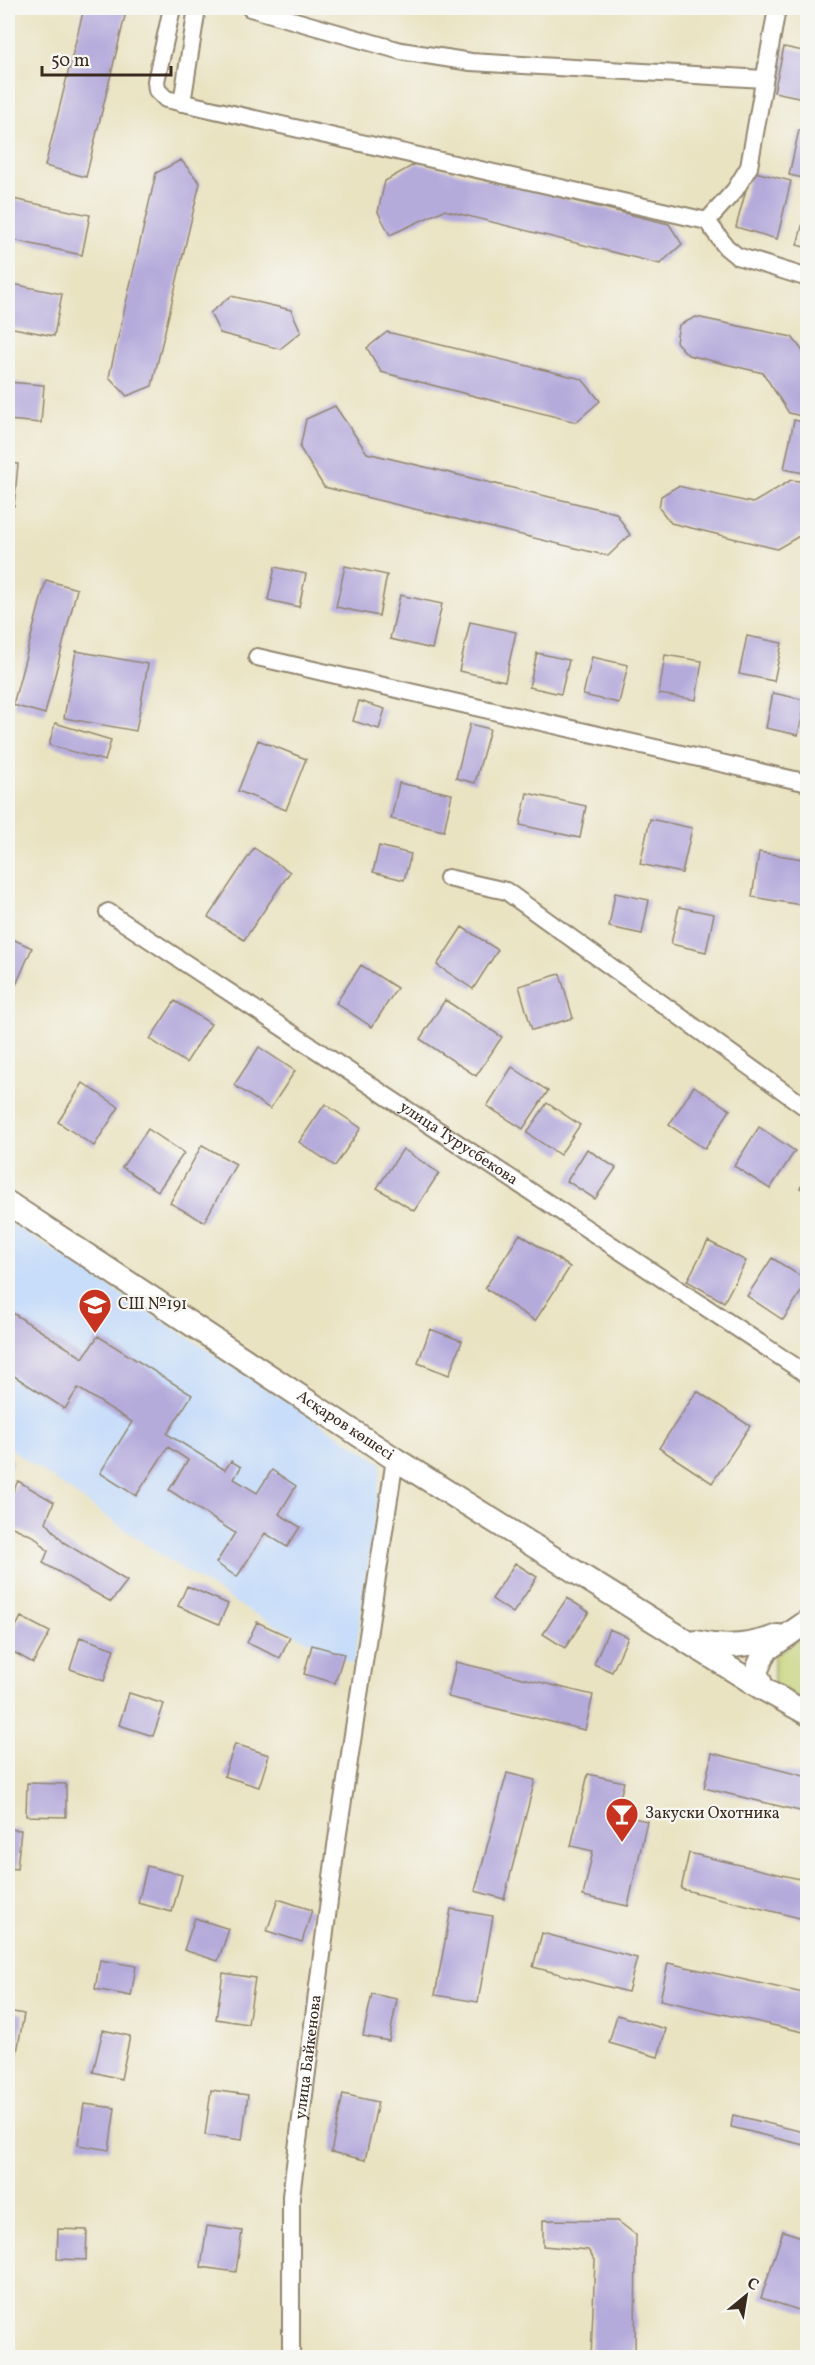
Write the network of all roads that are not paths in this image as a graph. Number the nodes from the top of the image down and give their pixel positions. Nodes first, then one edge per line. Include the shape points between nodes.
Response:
1 (172, 8) edge
2 (197, 8) edge
3 (250, 8) edge
4 (777, 8) edge
5 (764, 79) junction
6 (182, 103) junction
7 (707, 220) junction
8 (807, 279) edge
9 (257, 657) dead end
10 (807, 783) edge
11 (448, 878) dead end
12 (108, 912) dead end
13 (807, 1109) edge
14 (8, 1203) edge
15 (807, 1375) edge
16 (395, 1459) junction
17 (802, 1624) edge
18 (686, 1640) junction
19 (763, 1689) junction
20 (807, 1714) edge
21 (291, 2358) edge

1 - 6 street via 156,81 157,90 166,99
2 - 6 street via 193,71
3 - 5 street via 401,51 471,62
4 - 5 street
5 - 7 street via 748,167 735,190
6 - 7 street
7 - 8 street via 726,248 737,256
9 - 10 street
11 - 13 street via 506,891
12 - 15 street, улица Турусбекова
14 - 16 street, Асқаров көшесі
16 - 18 street, Асқаров көшесі
16 - 21 street, улица Байкенова via 349,1759 291,2196
17 - 18 street via 757,1644 714,1647
17 - 19 street via 765,1651 756,1672
18 - 19 street, Асқаров көшесі
19 - 20 street, Асқаров көшесі

